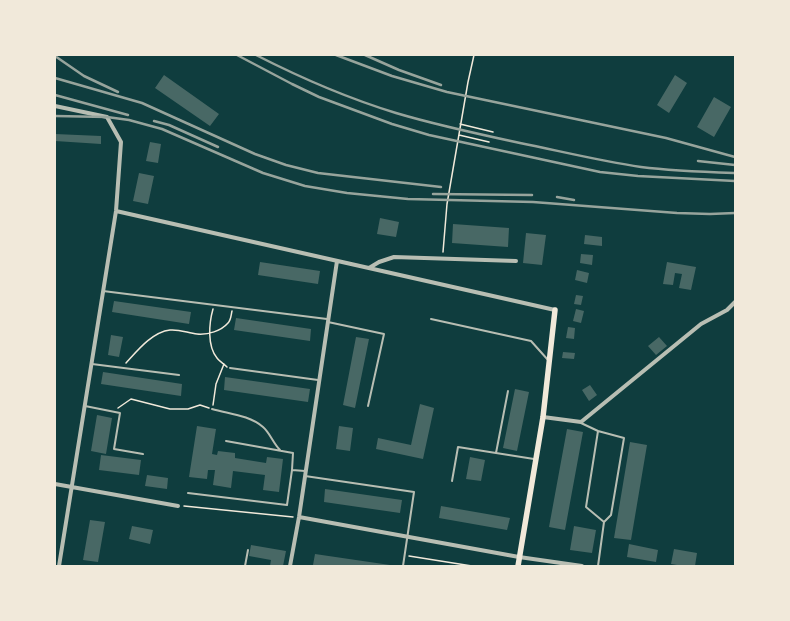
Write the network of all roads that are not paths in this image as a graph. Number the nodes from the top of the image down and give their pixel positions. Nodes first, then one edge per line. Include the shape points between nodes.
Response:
1 (55, 106) edge
2 (116, 211) junction
3 (337, 261) junction
4 (516, 262) dead end
5 (369, 268) junction
6 (103, 291) junction
7 (735, 302) edge
8 (554, 310) joint
9 (431, 320) dead end
10 (328, 321) junction
11 (549, 361) junction
12 (92, 364) junction
13 (230, 368) road end
14 (179, 375) dead end
15 (319, 380) junction
16 (508, 391) dead end
17 (85, 406) junction
18 (368, 406) dead end
19 (212, 409) road end
20 (543, 417) junction
21 (581, 422) junction
22 (598, 431) junction
23 (226, 441) dead end
24 (281, 451) junction
25 (496, 453) junction
26 (143, 454) dead end
27 (536, 459) junction
28 (292, 470) junction
29 (306, 474) junction
30 (452, 482) dead end
31 (55, 484) edge
32 (72, 488) junction
33 (188, 493) dead end
34 (178, 506) road end
35 (299, 517) junction
36 (604, 522) junction
37 (407, 537) junction
38 (248, 550) dead end
39 (519, 557) junction
40 (59, 566) edge
41 (245, 566) edge
42 (290, 566) edge
43 (402, 566) edge
44 (518, 566) edge
45 (582, 566) edge
46 (598, 566) edge

1 - 2 street via 107,117 121,142
2 - 3 street
2 - 6 street
3 - 5 street
3 - 10 street
4 - 5 street via 394,257
5 - 8 street
6 - 10 lane
6 - 12 street
7 - 21 street via 727,310 701,324
8 - 11 main road
9 - 11 lane via 531,341
10 - 15 street
10 - 18 lane via 384,334
11 - 20 main road
12 - 14 lane
12 - 17 street
13 - 15 lane
15 - 29 street
16 - 25 lane
17 - 26 lane via 120,413 114,449
17 - 32 street
19 - 24 lane via 255,421 264,427
20 - 21 street
20 - 27 main road
21 - 22 lane
22 - 36 lane via 586,507
22 - 36 lane via 624,438 611,515
23 - 24 lane
24 - 28 lane via 293,453
25 - 27 lane
25 - 30 lane via 458,447
27 - 39 main road
28 - 29 lane
28 - 33 lane via 287,505
29 - 35 street
29 - 37 lane via 414,492
31 - 32 street
32 - 34 street
32 - 40 street
35 - 37 street
35 - 42 street
36 - 46 lane
37 - 39 street
37 - 43 lane
38 - 41 lane
39 - 44 main road
39 - 45 street

